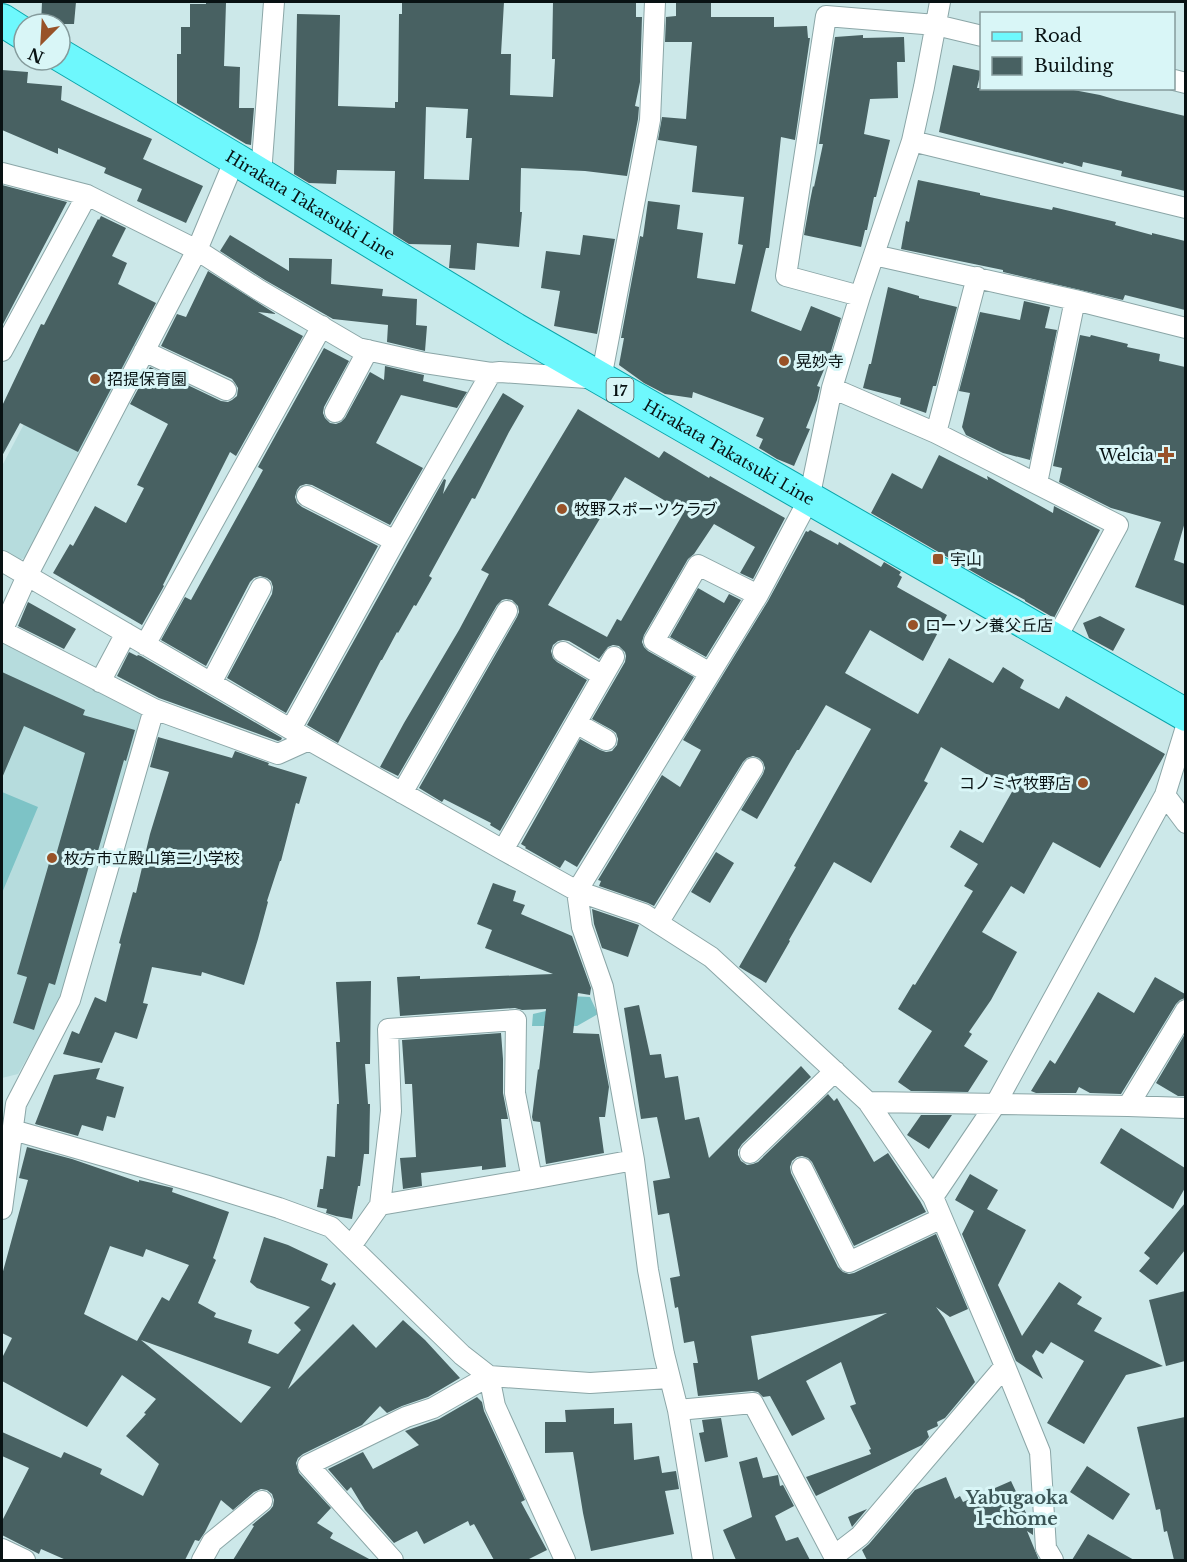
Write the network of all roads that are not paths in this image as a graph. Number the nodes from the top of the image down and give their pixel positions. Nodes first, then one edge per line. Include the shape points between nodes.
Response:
1 (274, 2) edge
2 (655, 2) edge
3 (940, 2) edge
4 (936, 25) junction
5 (980, 36) edge
6 (72, 62) edge
7 (912, 141) junction
8 (248, 167) junction
9 (2, 173) edge
10 (87, 195) junction
11 (1185, 208) edge
12 (197, 250) junction
13 (874, 255) junction
14 (977, 277) junction
15 (860, 296) junction
16 (1075, 300) junction
17 (322, 327) junction
18 (1185, 328) edge
19 (369, 350) junction
20 (2, 351) edge
21 (144, 351) junction
22 (491, 373) junction
23 (602, 379) junction
24 (831, 388) junction
25 (226, 390) dead end
26 (335, 412) dead end
27 (936, 433) junction
28 (1037, 483) junction
29 (307, 496) dead end
30 (809, 499) junction
31 (395, 541) junction
32 (2, 561) edge
33 (27, 576) junction
34 (261, 588) dead end
35 (758, 596) junction
36 (507, 611) dead end
37 (126, 633) junction
38 (1056, 639) junction
39 (145, 645) junction
40 (563, 652) dead end
41 (614, 657) dead end
42 (710, 673) junction
43 (603, 676) junction
44 (100, 682) junction
45 (211, 683) junction
46 (154, 709) junction
47 (1185, 715) edge
48 (576, 723) junction
49 (1185, 727) edge
50 (291, 729) junction
51 (309, 740) junction
52 (606, 740) dead end
53 (753, 768) dead end
54 (402, 793) junction
55 (1165, 795) junction
56 (1185, 823) edge
57 (503, 850) junction
58 (577, 891) junction
59 (658, 923) junction
60 (1185, 1010) edge
61 (835, 1071) junction
62 (868, 1102) junction
63 (995, 1105) junction
64 (1128, 1106) junction
65 (1185, 1108) edge
66 (13, 1130) junction
67 (750, 1153) dead end
68 (634, 1160) junction
69 (802, 1167) dead end
70 (532, 1179) junction
71 (933, 1197) junction
72 (380, 1205) junction
73 (2, 1209) edge
74 (942, 1218) junction
75 (351, 1246) junction
76 (1005, 1366) junction
77 (489, 1376) junction
78 (669, 1378) junction
79 (678, 1410) junction
80 (262, 1501) dead end
81 (2, 1549) edge
82 (835, 1558) edge
83 (25, 1560) edge
84 (202, 1560) edge
85 (393, 1560) edge
86 (565, 1560) edge
87 (703, 1560) edge
88 (1053, 1560) edge

1 - 8 street
2 - 23 street via 650,120
3 - 4 street
4 - 5 street
4 - 7 street
4 - 15 street via 826,16 786,276
6 - 8 main road, Hirakata Takatsuki Line / 17
7 - 11 street
7 - 13 street
8 - 12 street
8 - 23 main road, Hirakata Takatsuki Line / 17
9 - 10 street
10 - 12 street
10 - 20 street
12 - 17 street
12 - 21 street
13 - 14 street
13 - 15 street
14 - 16 street
14 - 27 street
15 - 24 street
16 - 18 street
16 - 28 street
17 - 19 street via 358,348
17 - 39 street
19 - 22 street
19 - 26 street
21 - 25 street
21 - 33 street
22 - 23 street
22 - 31 street
23 - 30 main road, Hirakata Takatsuki Line / 17
24 - 27 street
24 - 30 street
27 - 28 street
28 - 38 street via 1118,525
29 - 31 street
30 - 35 street
30 - 38 main road, Hirakata Takatsuki Line / 17
31 - 50 street
32 - 33 street
33 - 37 street
33 - 44 street via 2,631
34 - 45 street
35 - 42 street
35 - 42 street via 698,565 654,641
36 - 54 street
37 - 39 street
37 - 44 street
38 - 47 main road, Hirakata Takatsuki Line / 17
39 - 45 street
40 - 43 street
41 - 43 street
42 - 58 street
43 - 48 street
44 - 46 street
45 - 50 street
46 - 51 street via 278,754
46 - 66 street via 70,1000 16,1104
48 - 52 street
48 - 57 street
49 - 55 street
50 - 51 street
51 - 54 street
53 - 59 street
54 - 57 street
55 - 56 street
55 - 63 street
57 - 58 street
58 - 59 street via 645,914
58 - 68 street via 582,927 603,987
59 - 61 street via 711,957
60 - 64 street
61 - 62 street
61 - 67 street
62 - 63 street
62 - 71 street
63 - 64 street
63 - 71 street
64 - 65 street
66 - 73 street
66 - 75 street via 279,1208 332,1227
68 - 70 street
68 - 78 street via 648,1270
69 - 74 street via 849,1262
70 - 72 street
70 - 72 street via 515,1093 516,1020 388,1029 391,1111
71 - 74 street
72 - 75 street
74 - 76 street
75 - 77 street
76 - 82 street via 860,1536
76 - 88 street via 1040,1452 1046,1548
77 - 78 street via 590,1383
77 - 85 street via 433,1408 406,1417 308,1465
77 - 86 street via 495,1406
78 - 79 street
79 - 82 street via 753,1403
79 - 87 street
80 - 84 street via 212,1542
81 - 83 street

